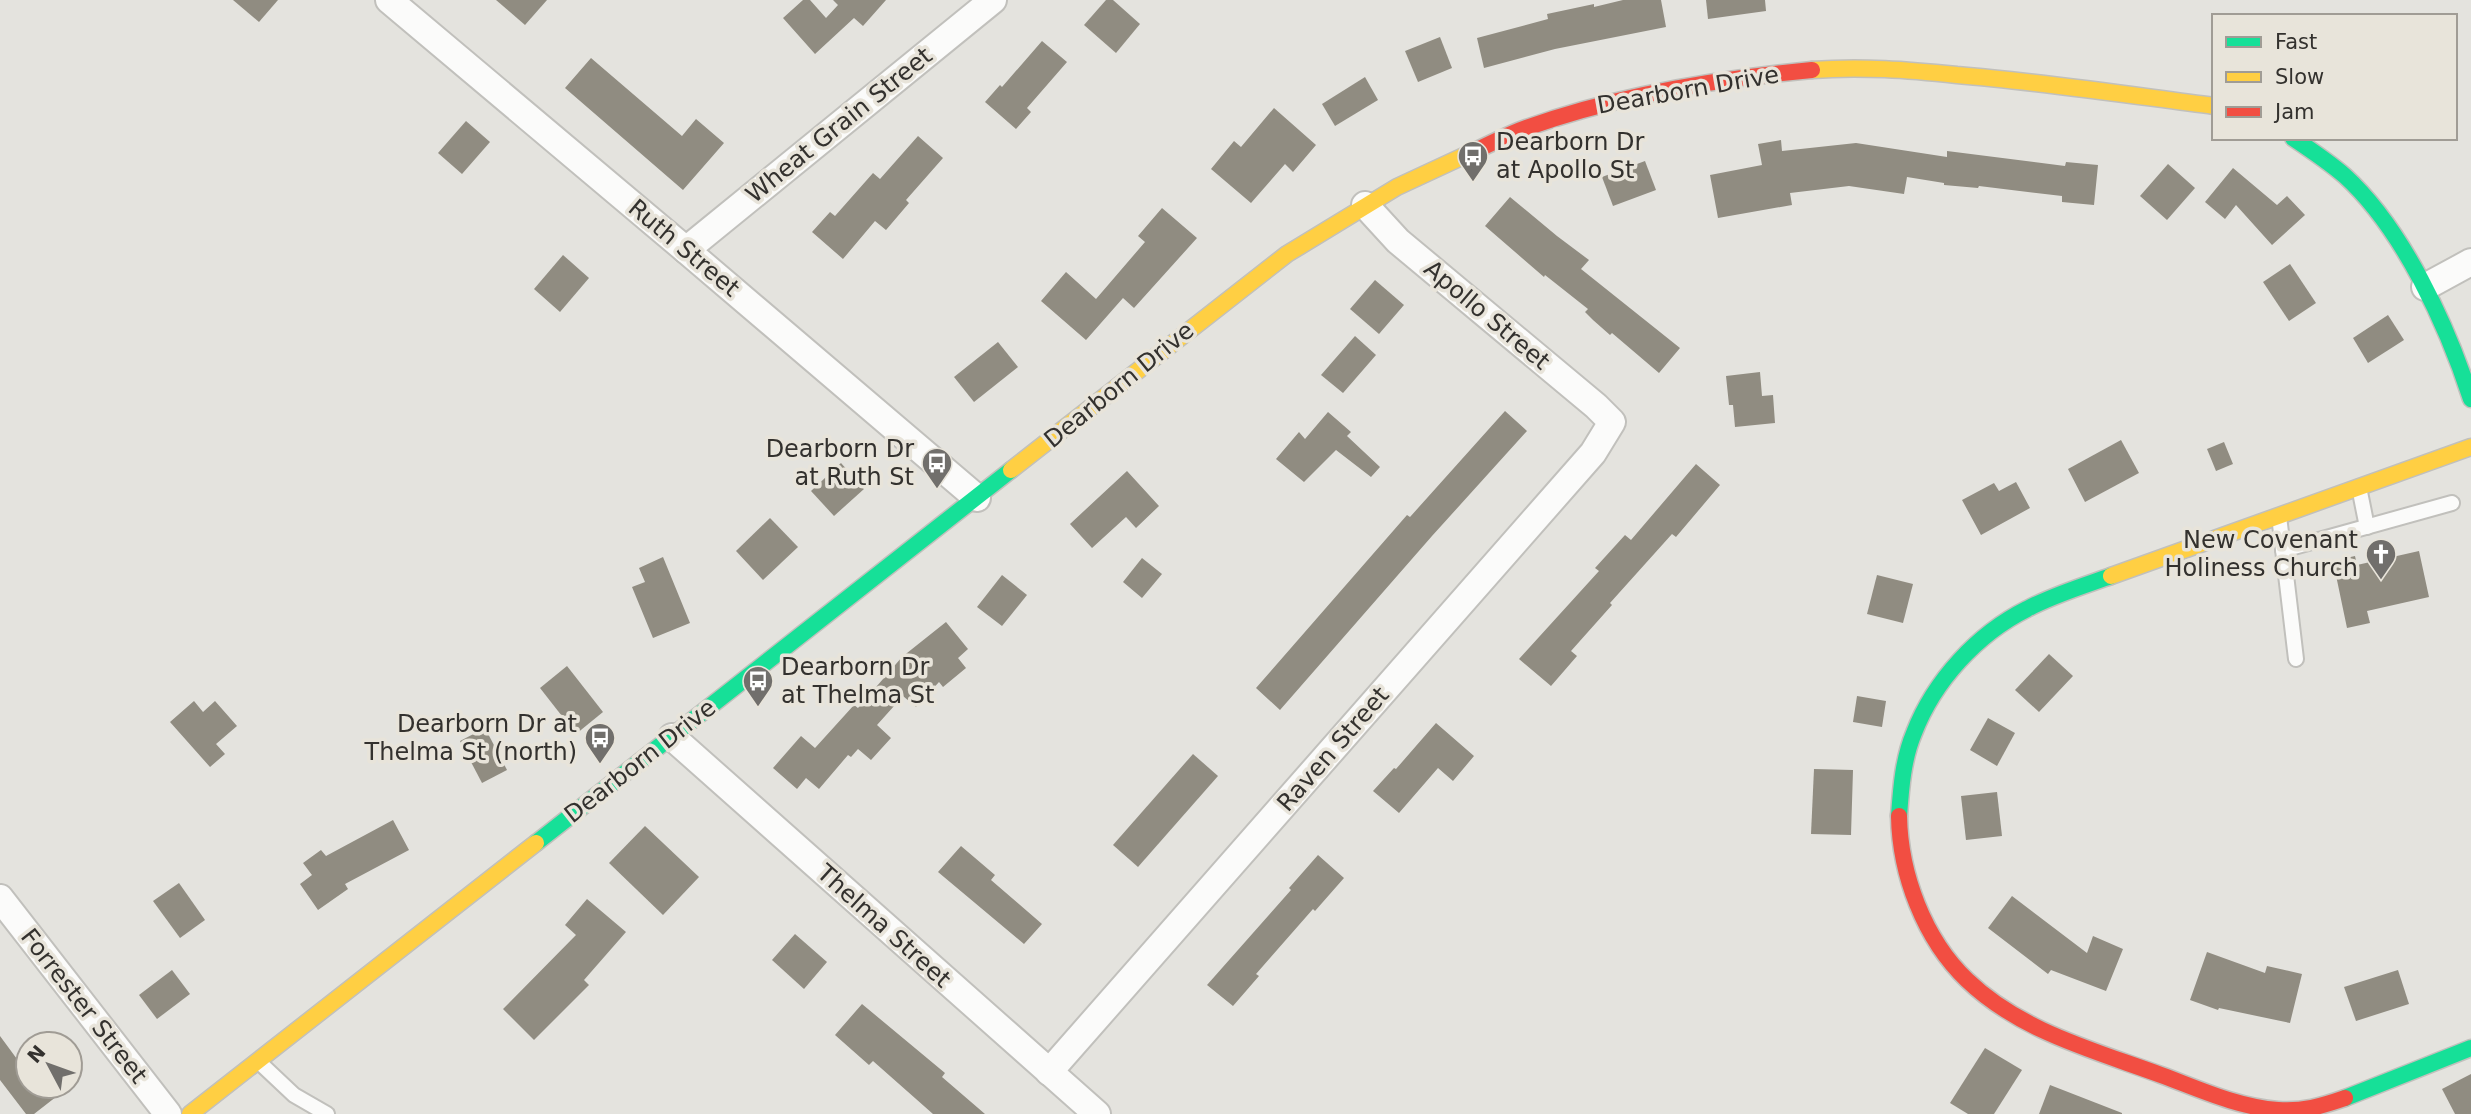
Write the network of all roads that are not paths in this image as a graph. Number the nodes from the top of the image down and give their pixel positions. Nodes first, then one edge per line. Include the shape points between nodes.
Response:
1 (389, 0) edge
2 (993, 0) edge
3 (2212, 106) edge
4 (2296, 140) edge
5 (1365, 205) junction
6 (686, 250) junction
7 (2471, 262) edge
8 (2426, 287) junction
9 (2471, 399) edge
10 (1612, 422) joint
11 (2471, 447) edge
12 (2359, 486) junction
13 (977, 498) junction
14 (2452, 503) dead end
15 (2279, 515) junction
16 (2367, 527) junction
17 (2283, 550) junction
18 (2296, 659) dead end
19 (672, 737) junction
20 (0, 898) edge
21 (2471, 1048) edge
22 (258, 1061) junction
23 (1049, 1072) junction
24 (169, 1114) edge
25 (190, 1114) edge
26 (327, 1114) edge
27 (1097, 1114) edge

1 - 6 street, Ruth Street
2 - 6 street, Wheat Grain Street
3 - 5 street, Dearborn Drive via 1893,69 1834,68 1734,77 1627,98 1525,128
4 - 8 street via 2328,162 2366,199
5 - 10 street, Apollo Street via 1398,241
5 - 13 street, Dearborn Drive via 1287,254
6 - 13 street, Ruth Street
7 - 8 street
8 - 9 street
10 - 23 street, Raven Street via 1594,453
11 - 12 street
12 - 15 street
12 - 16 lane
13 - 19 street, Dearborn Drive
14 - 16 lane
15 - 17 lane
15 - 21 street via 2041,603 1972,648 1934,692 1907,753 1899,808 1908,880 1946,954 1998,1007 2073,1043 2234,1102 2282,1111 2321,1107
16 - 17 lane
17 - 18 lane
19 - 22 street, Dearborn Drive
19 - 23 street, Thelma Street
20 - 24 street, Forrester Street
22 - 25 street, Dearborn Drive
22 - 26 lane via 294,1095
23 - 27 street, Thelma Street

